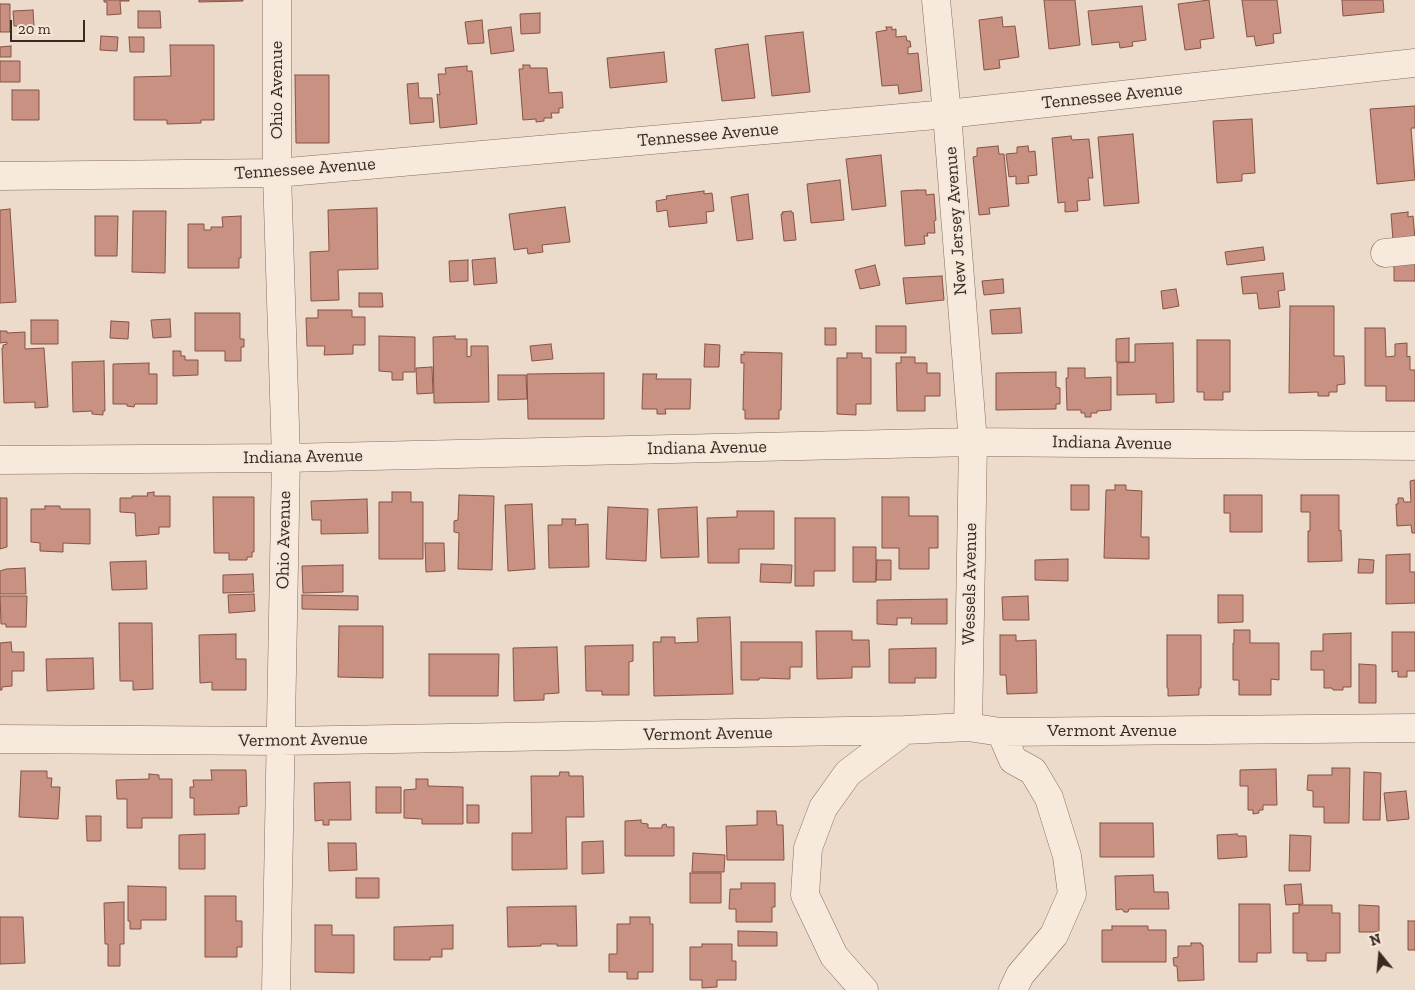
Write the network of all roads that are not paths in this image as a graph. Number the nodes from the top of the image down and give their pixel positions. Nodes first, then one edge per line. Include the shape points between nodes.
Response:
1 (277, 0) edge
2 (936, 0) edge
3 (1415, 63) edge
4 (947, 114) junction
5 (277, 173) junction
6 (0, 176) edge
7 (1415, 250) edge
8 (1385, 253) dead end
9 (973, 442) junction
10 (1415, 446) edge
11 (286, 458) junction
12 (0, 460) edge
13 (968, 727) junction
14 (1415, 728) edge
15 (905, 730) junction
16 (1001, 732) junction
17 (0, 739) edge
18 (280, 741) junction
19 (276, 990) edge
20 (864, 990) edge
21 (1014, 990) edge

1 - 5 street, Ohio Avenue
2 - 4 street, New Jersey Avenue
3 - 4 street, Tennessee Avenue
4 - 5 street, Tennessee Avenue
4 - 9 street, New Jersey Avenue
5 - 6 street, Tennessee Avenue
5 - 11 street, Ohio Avenue
7 - 8 street
9 - 10 street, Indiana Avenue
9 - 11 street, Indiana Avenue
9 - 13 street, Wessels Avenue
11 - 12 street, Indiana Avenue
11 - 18 street, Ohio Avenue
13 - 15 street, Vermont Avenue
13 - 16 street, Vermont Avenue
14 - 16 street, Vermont Avenue
15 - 18 street, Vermont Avenue
15 - 20 street via 848,773 823,808 808,848 805,895 834,956
16 - 21 street via 1013,760 1033,770 1049,798 1066,856 1072,894 1054,935 1020,975
17 - 18 street, Vermont Avenue
18 - 19 street, Ohio Avenue

